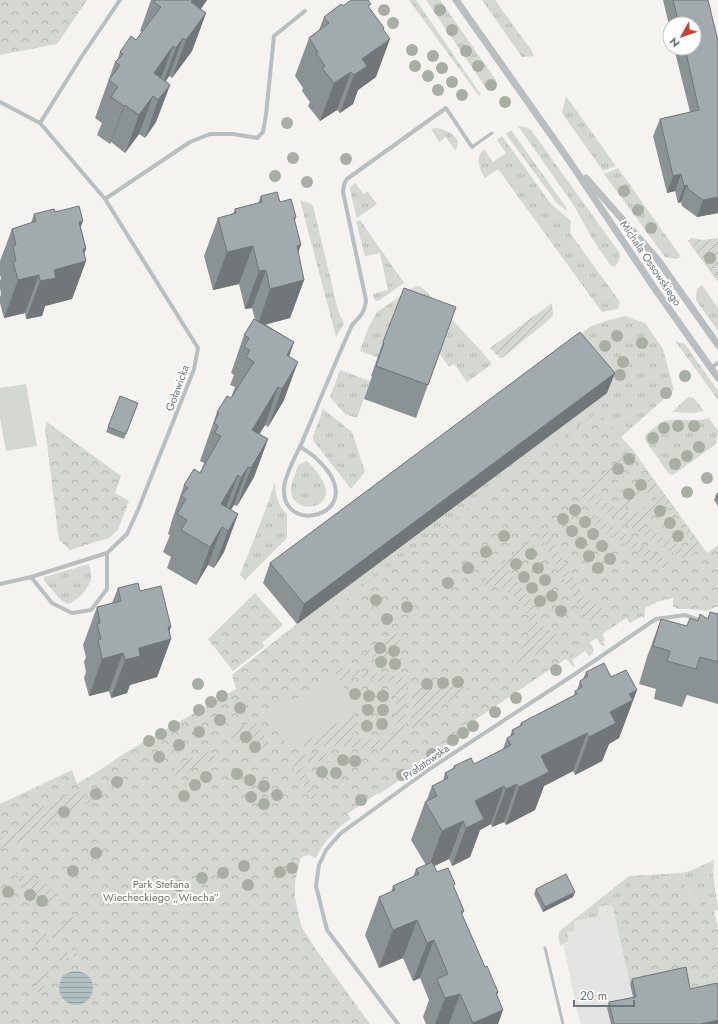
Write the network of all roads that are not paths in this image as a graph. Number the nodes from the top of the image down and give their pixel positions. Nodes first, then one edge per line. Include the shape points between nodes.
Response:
1 (120, 0) edge
2 (456, 0) edge
3 (305, 12) dead end
4 (0, 102) edge
5 (40, 123) junction
6 (492, 133) dead end
7 (472, 147) joint
8 (568, 159) junction
9 (105, 199) junction
10 (718, 344) edge
11 (718, 363) edge
12 (711, 368) junction
13 (718, 378) edge
14 (300, 447) junction
15 (107, 553) junction
16 (31, 577) junction
17 (0, 584) edge
18 (705, 621) edge
19 (545, 948) dead end
20 (398, 1024) edge
21 (563, 1024) edge

1 - 5 street
2 - 8 street, Michała Ossowskiego
3 - 9 street via 274,36 266,115 260,136 257,138 210,134 190,142
4 - 5 street, Goławicka
5 - 9 street, Goławicka
6 - 7 lane
7 - 14 street via 446,108 347,179 344,184 343,192 366,308 352,325
8 - 10 street, Michała Ossowskiego via 658,260
8 - 12 street, Michała Ossowskiego
9 - 15 street, Goławicka via 198,348 194,370 138,510 127,534
11 - 12 street
12 - 13 street, Michała Ossowskiego
14 - 14 street via 287,478 284,495 295,512 310,516 332,506 336,488 332,476 321,462
15 - 16 street, Goławicka
15 - 16 street via 107,589 91,610 72,613 52,603
16 - 17 street, Goławicka
18 - 20 street, Prałatowska via 685,615 656,619 431,768 341,833 326,850 319,865 316,886 327,930
19 - 21 lane

